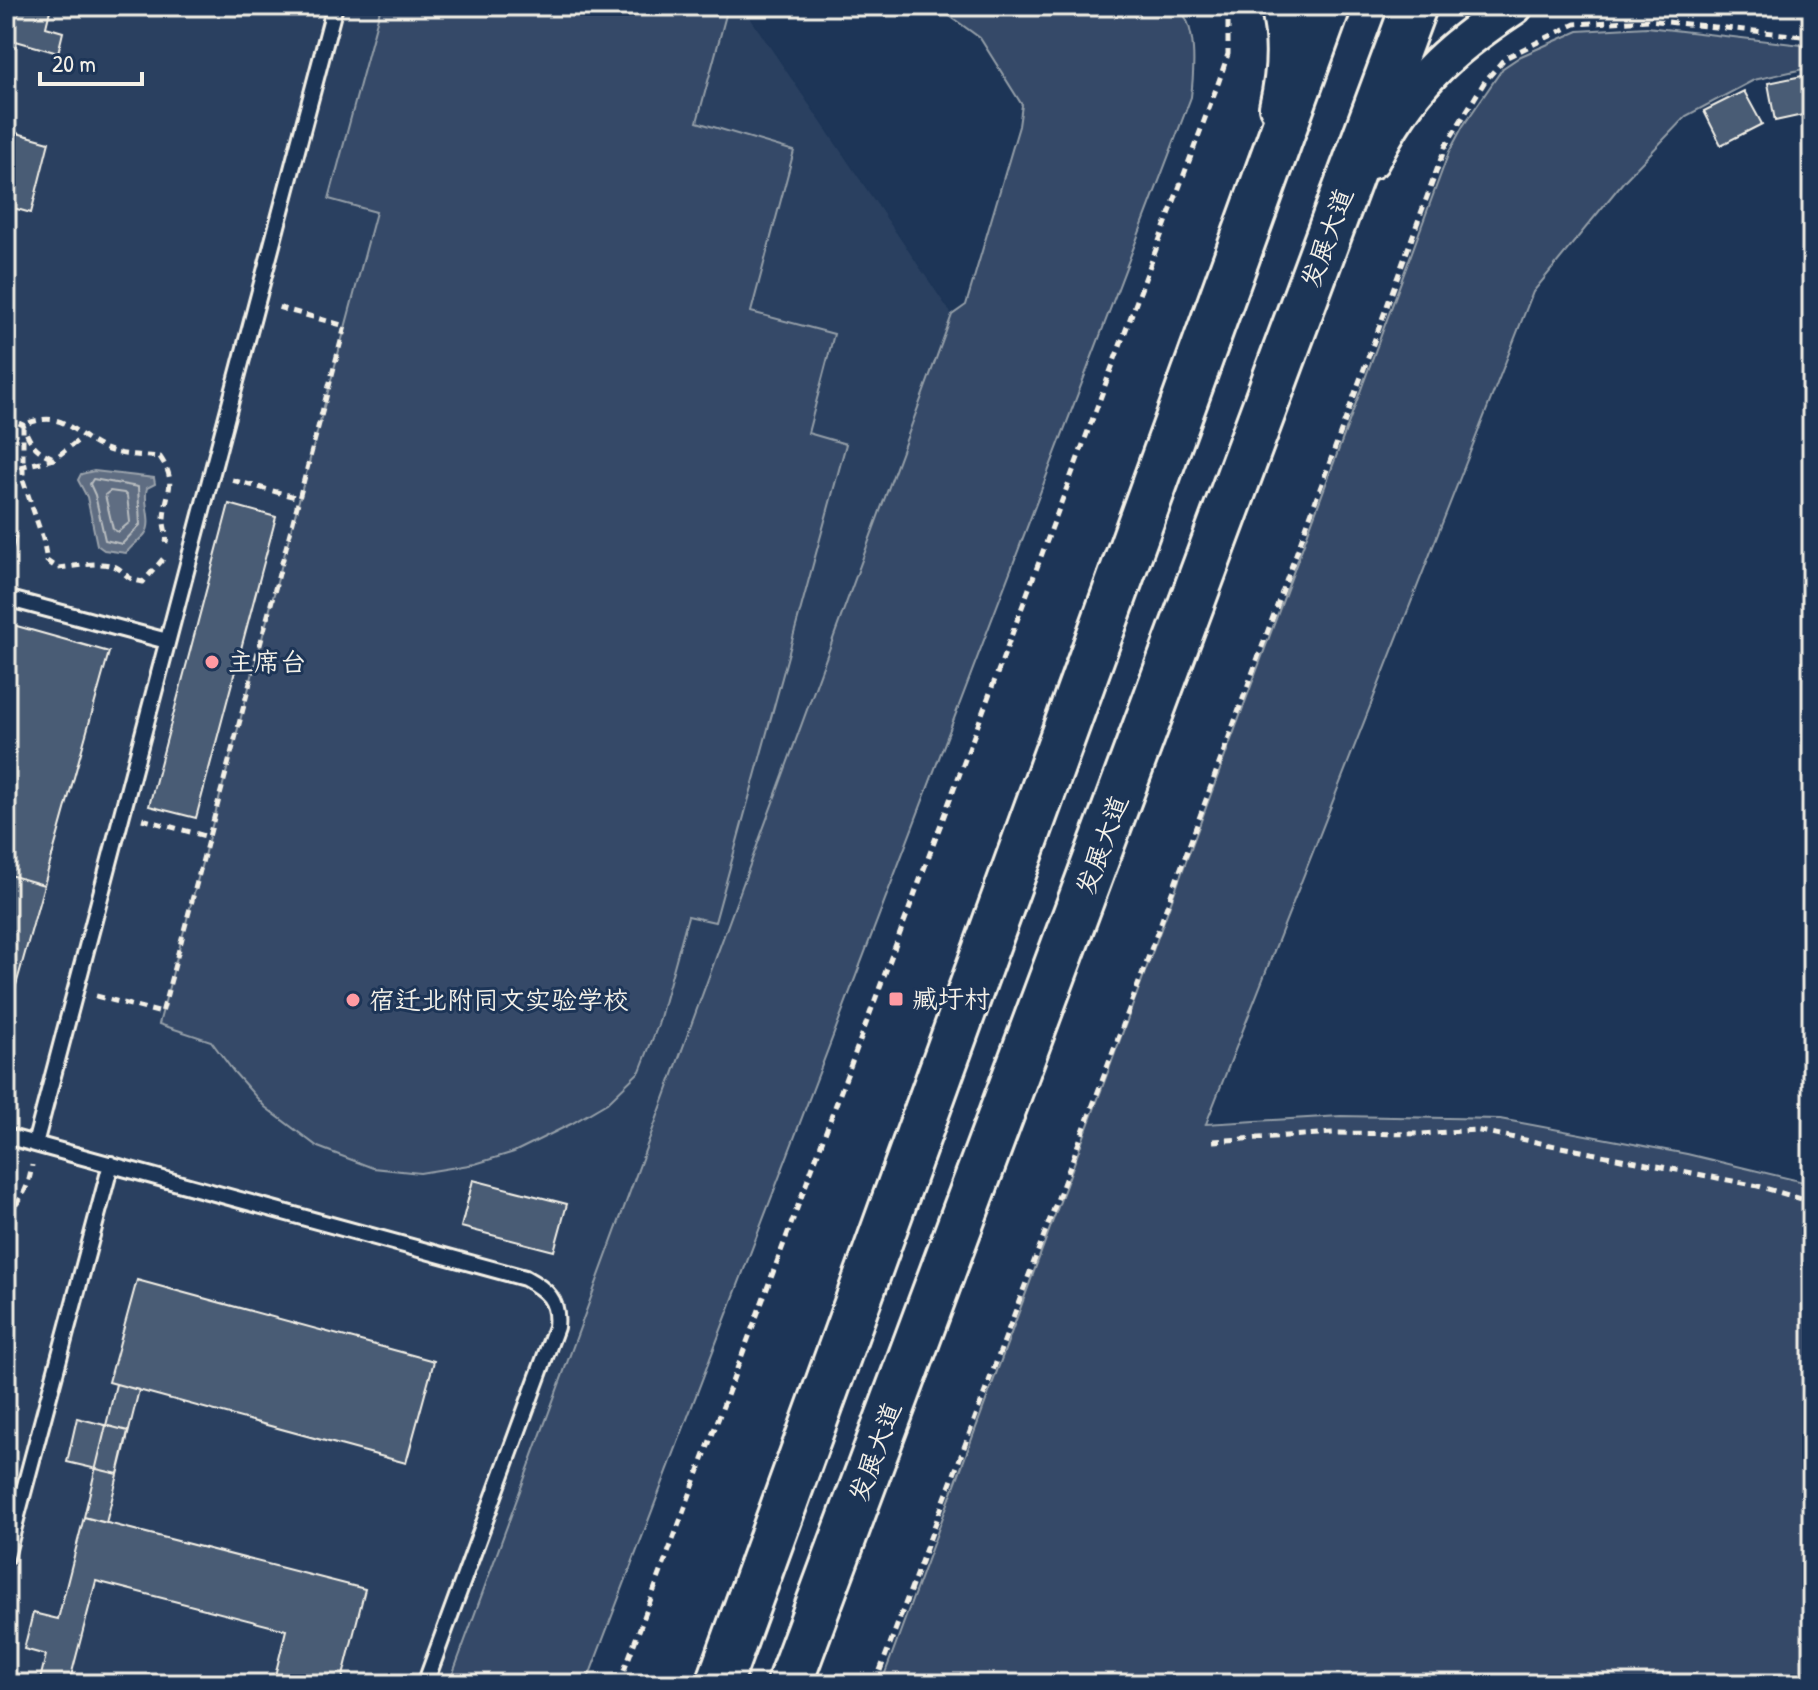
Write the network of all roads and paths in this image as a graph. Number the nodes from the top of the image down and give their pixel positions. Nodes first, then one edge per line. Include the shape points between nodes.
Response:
1 (335, 6) edge
2 (1228, 6) edge
3 (1279, 6) edge
4 (1328, 6) edge
5 (1414, 6) edge
6 (1514, 6) edge
7 (1812, 37) edge
8 (1242, 243) junction
9 (1310, 284) junction
10 (257, 301) junction
11 (6, 417) edge
12 (23, 425) junction
13 (84, 436) junction
14 (54, 459) junction
15 (22, 466) junction
16 (6, 470) edge
17 (211, 474) junction
18 (299, 499) junction
19 (167, 555) junction
20 (186, 569) junction
21 (6, 598) edge
22 (167, 641) junction
23 (122, 814) junction
24 (209, 837) junction
25 (75, 990) junction
26 (6, 1136) edge
27 (1213, 1141) dead end
28 (35, 1144) junction
29 (111, 1164) junction
30 (1812, 1202) edge
31 (6, 1215) edge
32 (6, 1287) edge
33 (6, 1317) edge
34 (6, 1557) edge
35 (425, 1684) edge
36 (619, 1684) edge
37 (719, 1684) edge
38 (789, 1684) edge
39 (875, 1684) edge

1 - 10 lane
2 - 36 path via 1228,54 1219,81
3 - 8 street via 1285,30 1284,81
4 - 8 main road
5 - 9 main road, 发展大道
6 - 9 street via 1464,40 1422,79 1381,139
7 - 39 path via 1648,20 1575,24 1505,58 1446,145
8 - 37 main road
9 - 38 main road, 发展大道
10 - 17 lane
10 - 18 path via 345,326
11 - 12 path
12 - 13 path via 52,418
12 - 14 path via 38,452
12 - 15 path
13 - 14 path
13 - 19 path via 112,452 160,457 171,485 164,518
14 - 15 path
15 - 16 path
15 - 19 path via 47,561 57,568 102,565 143,582
17 - 18 path
17 - 20 lane
18 - 24 path
19 - 20 path
20 - 22 lane
21 - 22 lane
22 - 23 lane
23 - 24 path
23 - 25 lane
24 - 25 path via 162,1013
25 - 28 lane
26 - 28 lane
27 - 30 path via 1475,1130 1758,1186
28 - 29 lane
28 - 31 path via 28,1185
29 - 34 lane
29 - 35 lane via 525,1278 551,1298 556,1327
32 - 33 path

